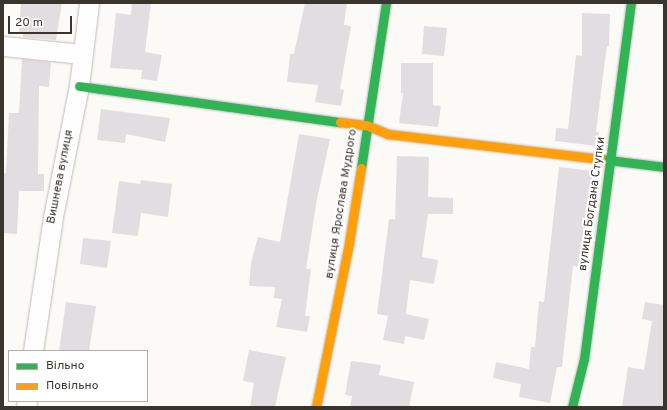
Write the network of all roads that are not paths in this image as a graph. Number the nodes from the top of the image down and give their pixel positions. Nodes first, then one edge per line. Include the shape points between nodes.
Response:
1 (89, 3) edge
2 (386, 3) edge
3 (630, 3) edge
4 (3, 46) edge
5 (82, 54) junction
6 (79, 86) junction
7 (366, 125) junction
8 (611, 159) junction
9 (664, 167) edge
10 (33, 350) edge
11 (316, 407) edge
12 (572, 407) edge

1 - 5 street, Вишнева вулиця
2 - 7 street, вулиця Ярослава Мудрого
3 - 8 street, вулиця Богдана Ступки
4 - 5 street
5 - 6 street, Вишнева вулиця
6 - 7 street
6 - 10 street, Вишнева вулиця via 53,217
7 - 8 street via 388,134
7 - 11 street, вулиця Ярослава Мудрого via 349,243
8 - 9 street
8 - 12 street, вулиця Богдана Ступки via 584,359

